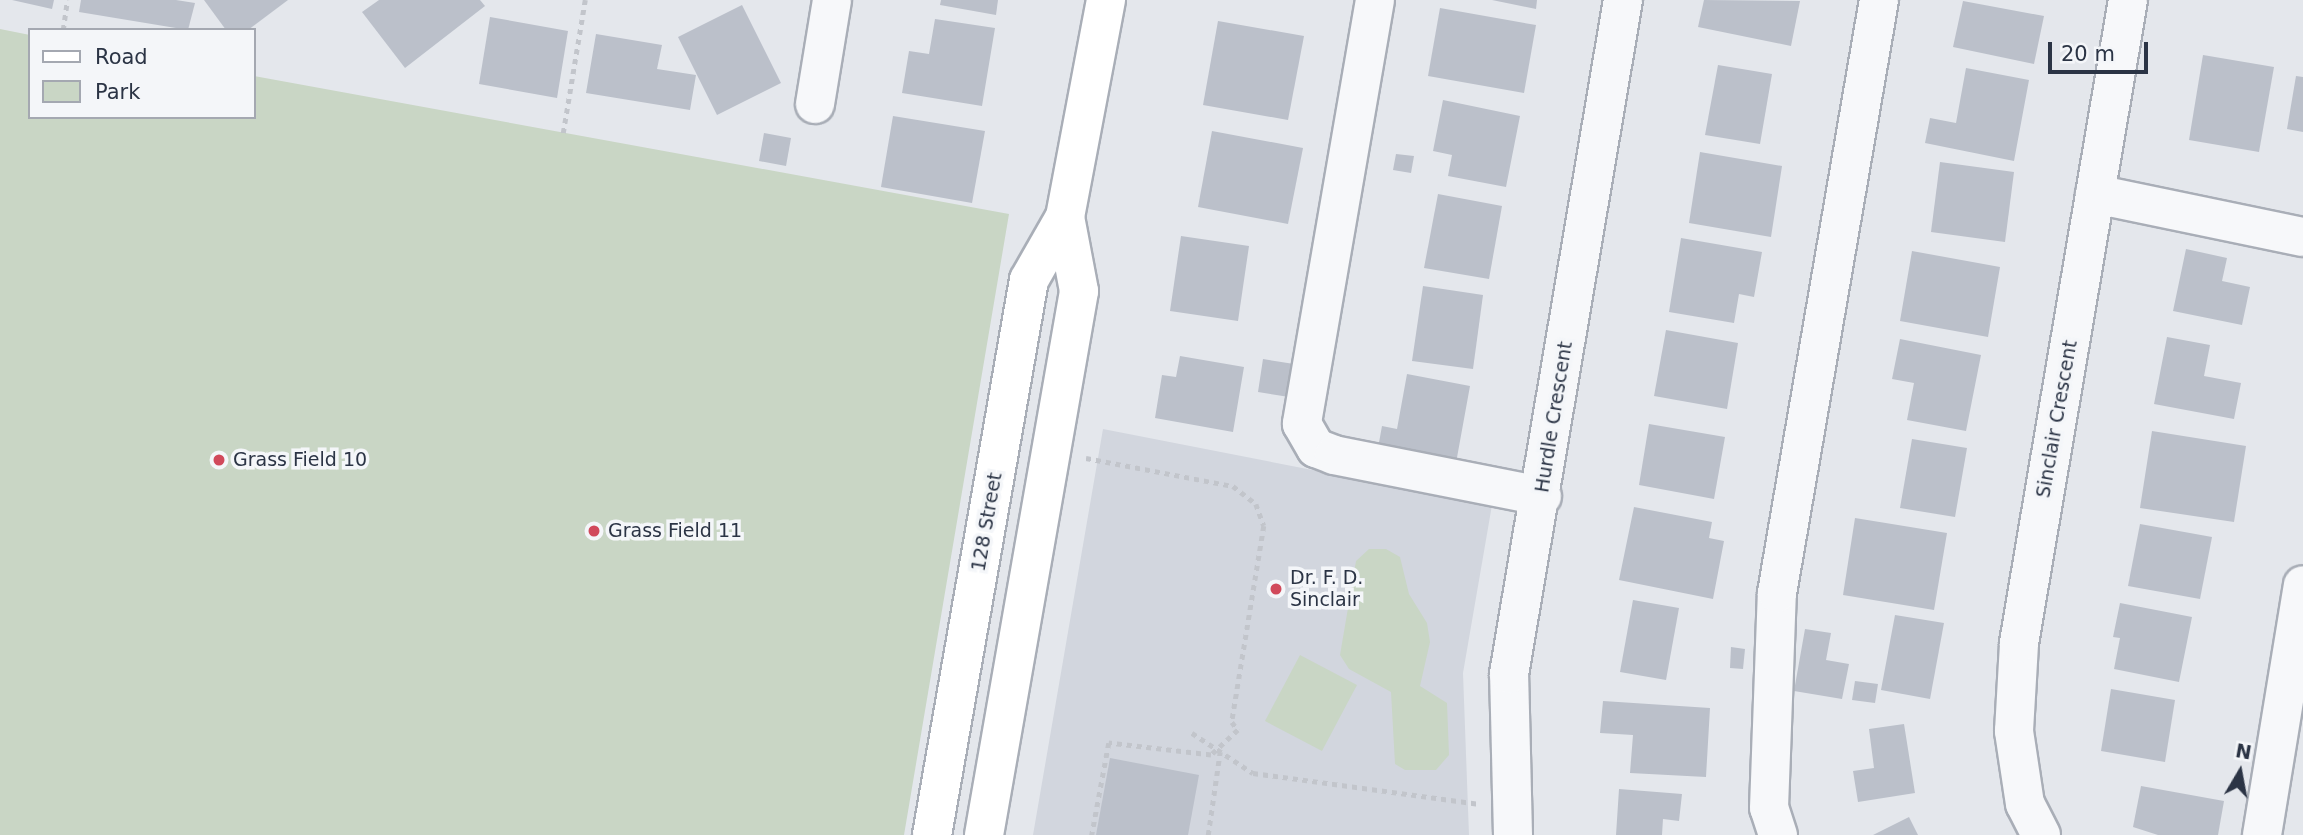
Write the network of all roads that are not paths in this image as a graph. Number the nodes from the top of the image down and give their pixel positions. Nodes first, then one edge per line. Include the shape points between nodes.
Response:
1 (832, 0) edge
2 (1106, 0) edge
3 (1375, 0) edge
4 (1623, 0) edge
5 (1879, 0) edge
6 (2128, 0) edge
7 (816, 104) dead end
8 (2095, 194) junction
9 (1065, 217) junction
10 (2303, 237) edge
11 (1542, 496) junction
12 (2303, 585) edge
13 (1502, 820) edge
14 (932, 835) edge
15 (984, 835) edge
16 (1778, 835) edge
17 (2041, 835) edge
18 (2262, 835) edge

1 - 7 street
2 - 9 main road, 128 Street
3 - 11 street via 1302,424 1316,448 1334,455
4 - 11 street, Hurdle Crescent
5 - 16 street via 1777,593 1769,808
6 - 8 street, Sinclair Crescent
8 - 10 street
8 - 17 street, Sinclair Crescent via 2019,643 2014,731 2025,804
9 - 14 main road, 128 Street via 1029,280
9 - 15 main road, 128 Street via 1079,291
11 - 13 street, Hurdle Crescent via 1509,674
12 - 18 street

